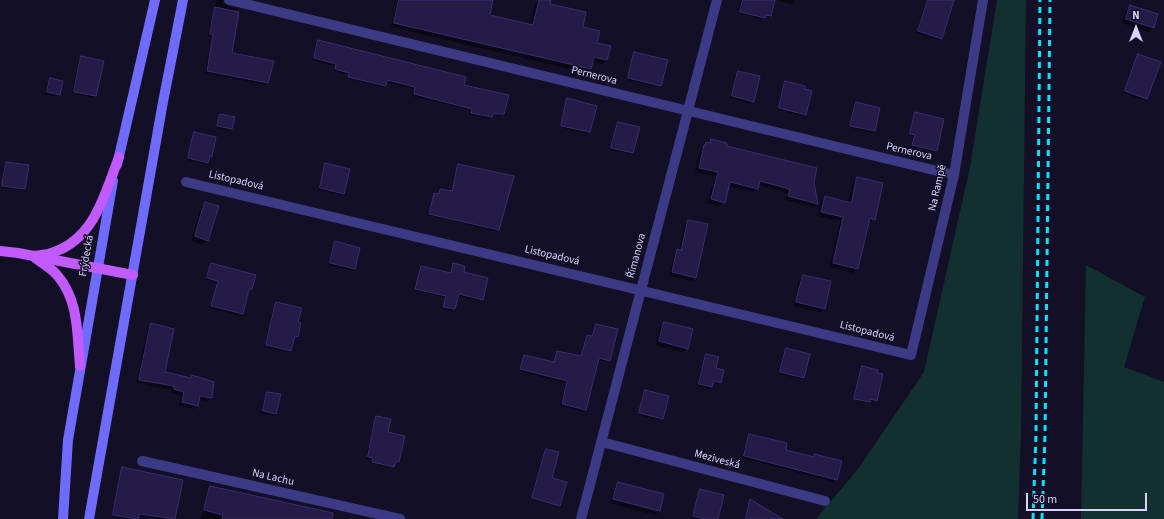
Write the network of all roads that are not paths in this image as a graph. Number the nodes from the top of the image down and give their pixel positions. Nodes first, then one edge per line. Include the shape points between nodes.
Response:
1 (155, 0) edge
2 (183, 0) edge
3 (229, 0) edge
4 (717, 0) edge
5 (983, 0) edge
6 (687, 111) junction
7 (119, 157) junction
8 (954, 175) junction
9 (186, 182) dead end
10 (0, 251) edge
11 (33, 256) junction
12 (97, 267) junction
13 (133, 275) junction
14 (640, 289) junction
15 (911, 355) joint
16 (80, 366) junction
17 (602, 442) junction
18 (142, 461) dead end
19 (825, 501) dead end
20 (63, 519) edge
21 (89, 519) edge
22 (400, 519) edge
23 (580, 519) edge

1 - 7 main road, Frýdecká
2 - 13 main road
3 - 6 street, Pernerova
4 - 6 street, Římanova
5 - 8 street, Na Rampě
6 - 8 street, Pernerova
6 - 14 street, Římanova
7 - 11 main road via 95,217 81,237 54,252
7 - 12 main road, Frýdecká
8 - 15 street, Na Rampě
9 - 14 street, Listopadová
10 - 11 main road
11 - 12 main road
11 - 16 main road via 56,274 72,297
12 - 13 main road
12 - 16 main road, Frýdecká
13 - 21 main road
14 - 15 street, Listopadová
14 - 17 street, Římanova
16 - 20 main road, Frýdecká via 68,440
17 - 19 street, Meziveská
17 - 23 street, Římanova
18 - 22 street, Na Lachu

